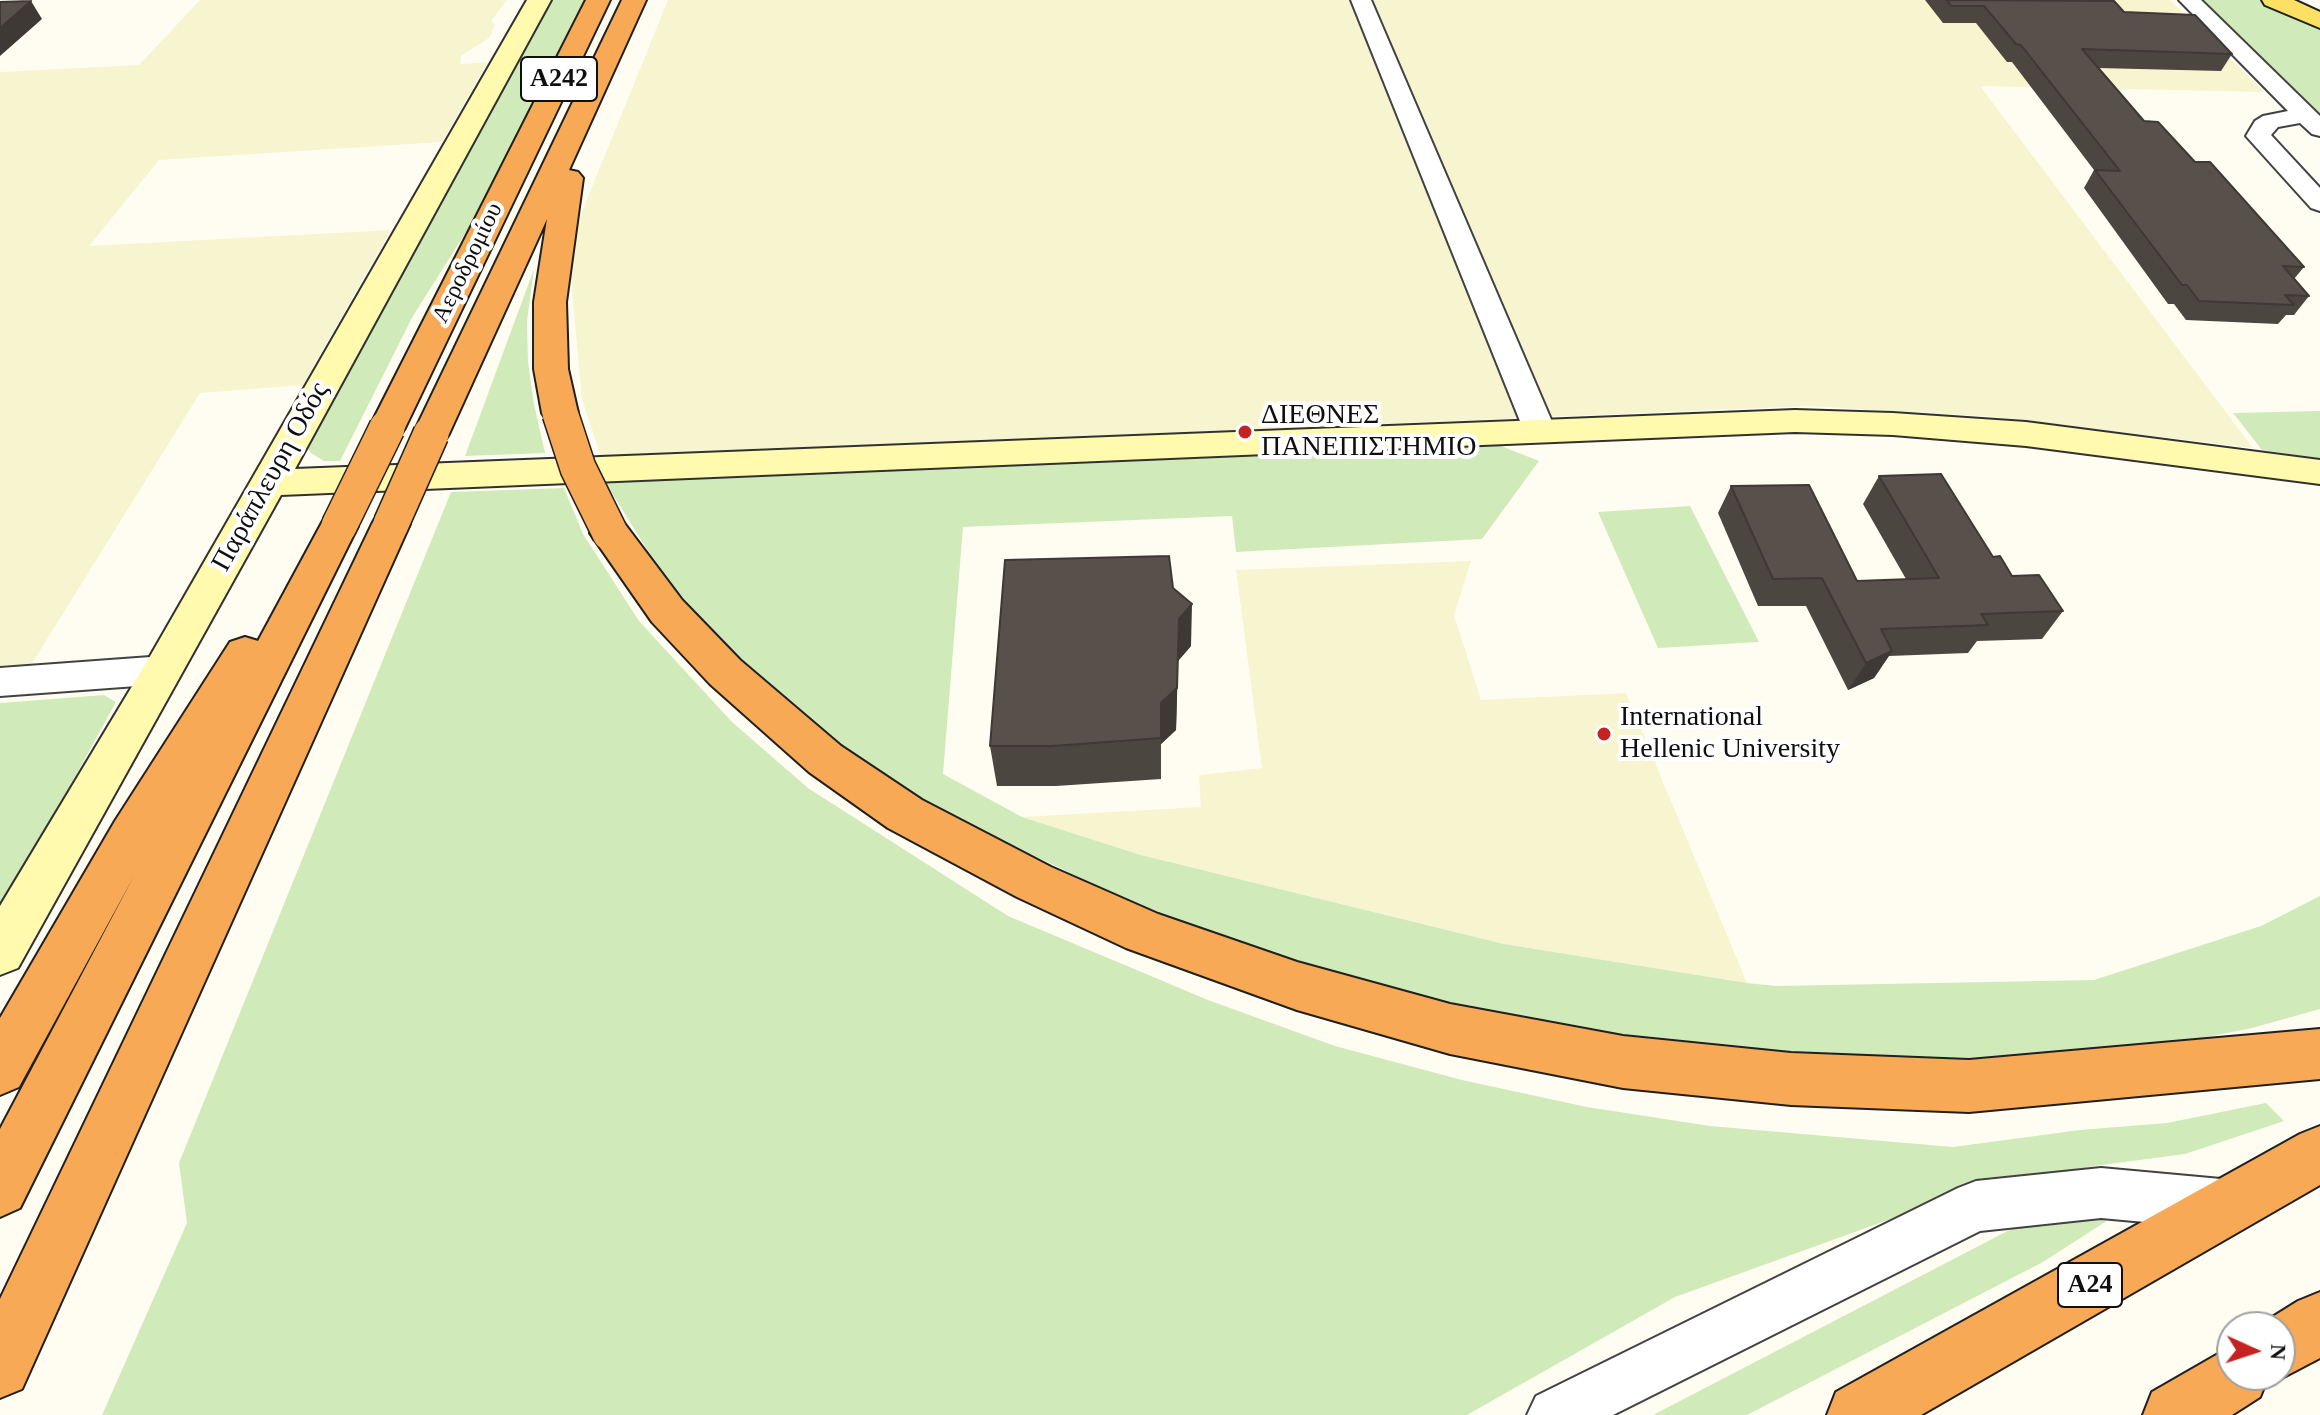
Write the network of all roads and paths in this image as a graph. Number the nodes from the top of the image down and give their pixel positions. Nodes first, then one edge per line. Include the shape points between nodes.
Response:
1 (539, 0) edge
2 (598, 0) edge
3 (634, 0) edge
4 (1361, 0) edge
5 (2189, 0) edge
6 (2274, 0) edge
7 (2306, 0) edge
8 (2320, 6) edge
9 (2320, 21) edge
10 (2313, 122) edge
11 (576, 128) junction
12 (2320, 203) edge
13 (1540, 431) junction
14 (2320, 472) edge
15 (269, 483) junction
16 (339, 526) junction
17 (164, 670) junction
18 (0, 682) edge
19 (0, 952) edge
20 (2320, 1054) edge
21 (0, 1069) edge
22 (2320, 1154) edge
23 (0, 1188) edge
24 (2232, 1205) junction
25 (2320, 1323) edge
26 (2296, 1338) edge
27 (0, 1367) edge
28 (2216, 1389) edge
29 (1555, 1415) edge
30 (1859, 1415) edge
31 (2175, 1415) edge

1 - 15 street, Παράπλευρη Οδός
2 - 16 highway, Αεροδρομίου / Α242, bridge
3 - 11 highway, Α242
4 - 13 street
5 - 10 street
6 - 9 main road
7 - 8 main road
10 - 12 street via 2271,121 2258,136
11 - 20 highway, bridge via 550,302 551,369 578,468 610,533 667,611 725,672 825,759 905,814 1144,932 1297,986 1450,1029 1609,1059 1791,1079 1969,1086
11 - 27 highway, bridge
13 - 14 street via 1795,421 1893,424 2026,434
13 - 15 street
15 - 17 street, Παράπλευρη Οδός
16 - 21 highway via 234,670 132,835
16 - 23 highway
17 - 18 street
17 - 19 street, Παράπλευρη Οδός
22 - 24 highway, Α24
24 - 29 street via 2101,1193 1976,1206
24 - 30 highway, Α24
25 - 26 highway
28 - 31 highway

